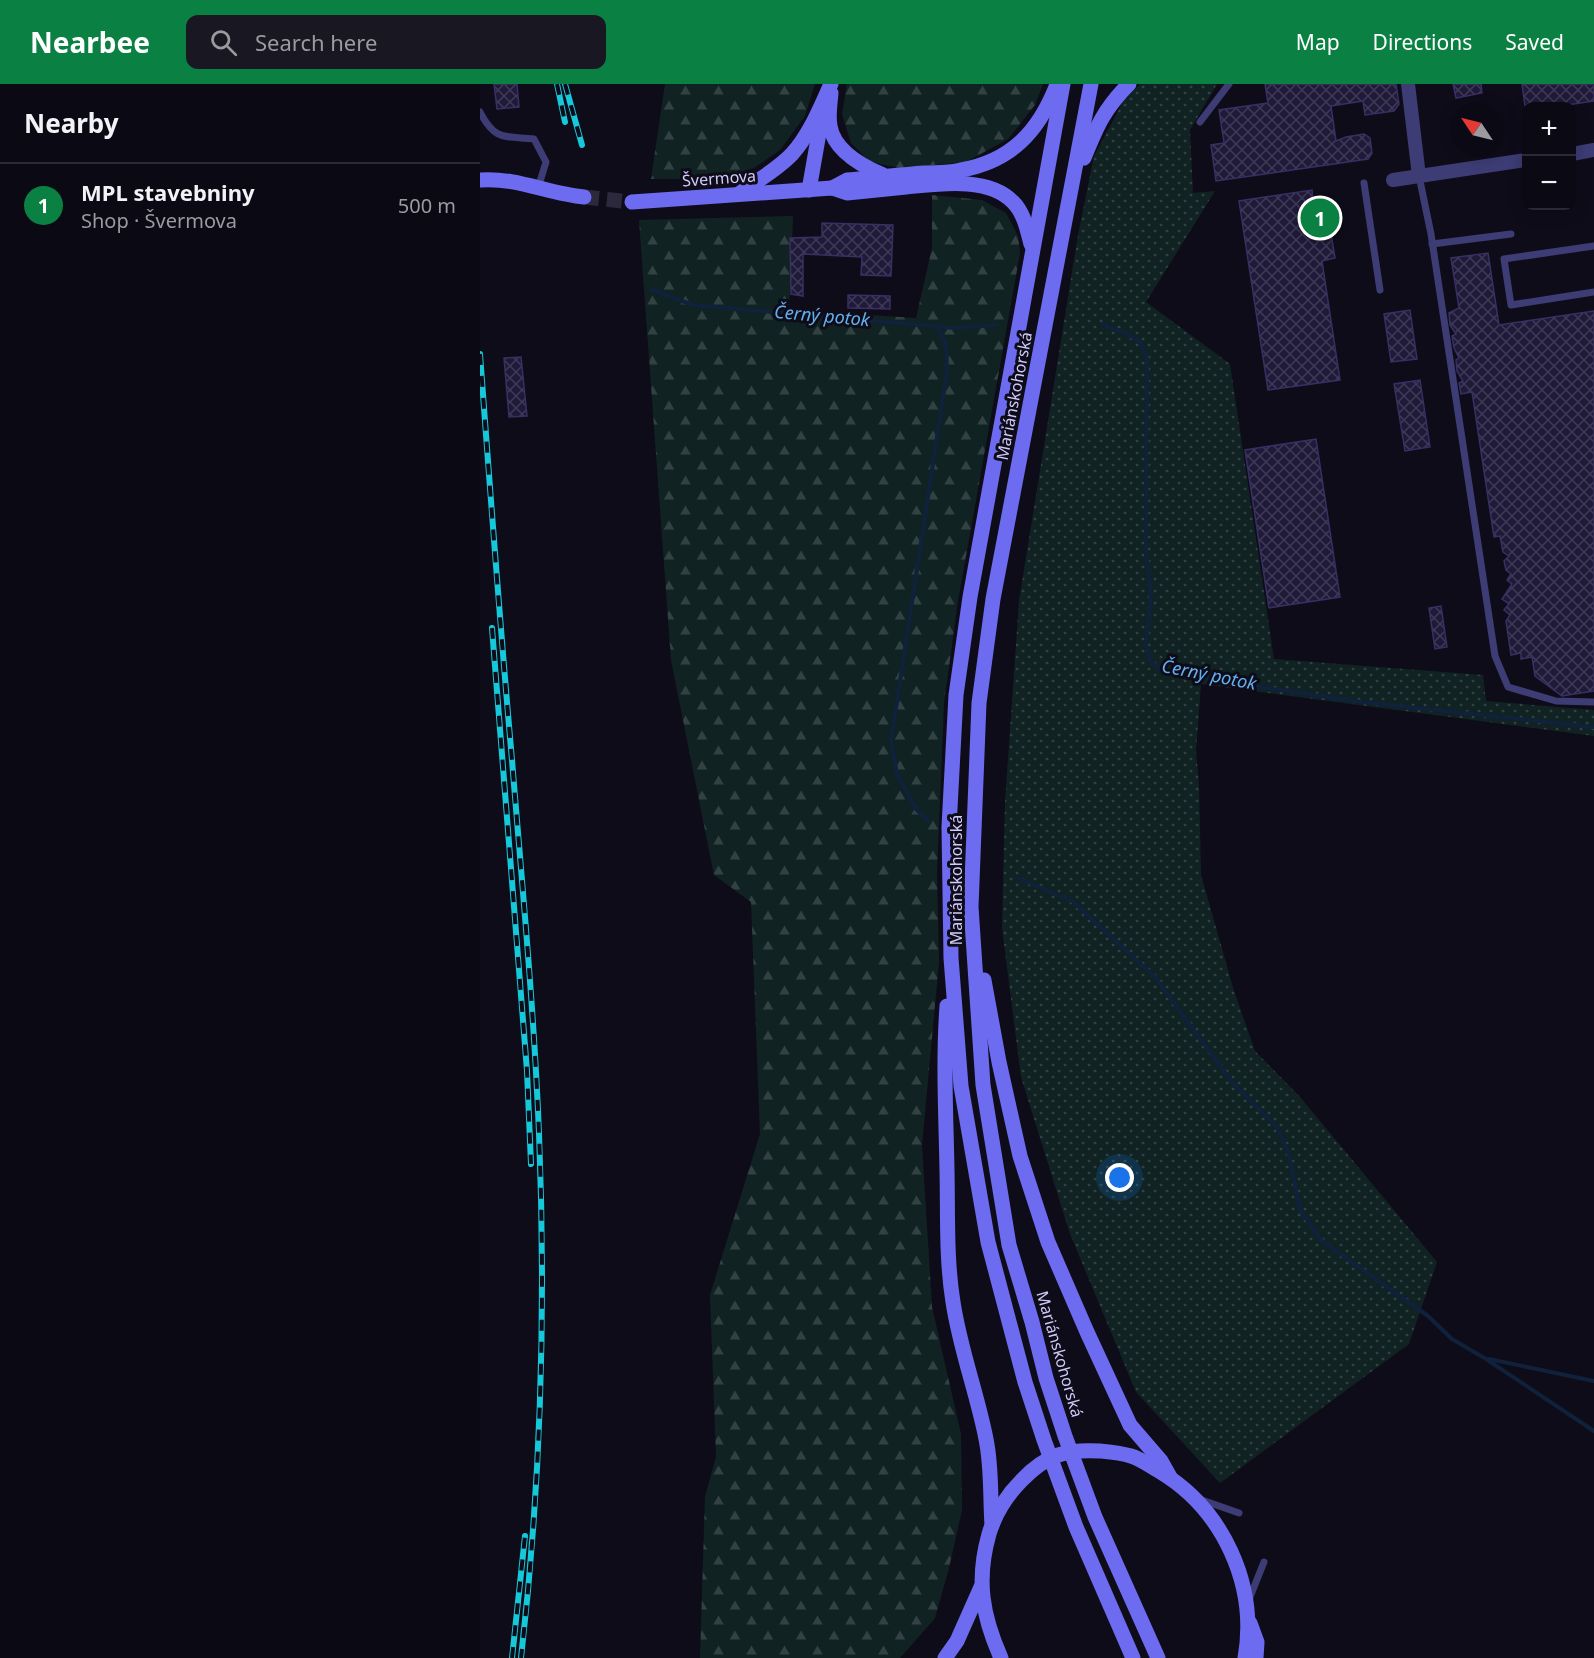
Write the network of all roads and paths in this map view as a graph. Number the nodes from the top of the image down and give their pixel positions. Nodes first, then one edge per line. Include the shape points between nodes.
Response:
1 (831, 84) edge
2 (1057, 84) edge
3 (1063, 84) edge
4 (1091, 84) edge
5 (1129, 84) edge
6 (1229, 84) edge
7 (1408, 84) edge
8 (480, 112) edge
9 (1200, 122) dead end
10 (1594, 150) edge
11 (1576, 153) edge
12 (1522, 161) edge
13 (1419, 176) junction
14 (885, 177) junction
15 (480, 180) edge
16 (1394, 180) dead end
17 (1364, 183) dead end
18 (538, 188) junction
19 (832, 188) junction
20 (809, 189) junction
21 (1072, 189) junction
22 (739, 194) junction
23 (584, 197) tunnel mouth
24 (632, 202) tunnel mouth
25 (1511, 234) dead end
26 (1432, 244) junction
27 (1594, 246) edge
28 (1032, 249) junction
29 (1380, 290) dead end
30 (1594, 292) edge
31 (1594, 702) edge
32 (971, 907) junction
33 (951, 958) junction
34 (1170, 1477) junction
35 (1196, 1498) junction
36 (1239, 1513) dead end
37 (992, 1526) junction
38 (1264, 1562) dead end
39 (981, 1587) junction
40 (1247, 1611) junction
41 (945, 1658) edge
42 (1001, 1658) edge
43 (1133, 1658) edge
44 (1158, 1658) edge
45 (1245, 1658) edge
46 (1256, 1658) edge

1 - 14 main road via 829,120 833,136 857,162
1 - 20 main road
1 - 22 main road via 796,148
2 - 14 main road via 1033,131 996,159 959,171
3 - 28 main road, Mariánskohorská
4 - 21 main road, Mariánskohorská
5 - 21 main road via 1101,119
6 - 9 lane
7 - 13 street
8 - 18 lane via 486,124 501,137 534,139 546,162
10 - 11 street
12 - 13 street
13 - 16 street
13 - 26 lane
14 - 19 main road via 847,180
15 - 18 main road
17 - 29 lane
18 - 23 main road
19 - 20 main road, Švermova
19 - 28 main road via 847,193 946,184 984,187 1008,197 1018,208
20 - 22 main road, Švermova
21 - 32 main road, Mariánskohorská via 988,633 979,703
22 - 24 main road, Švermova
25 - 26 lane
26 - 31 lane via 1495,656 1509,687 1556,701
27 - 30 lane via 1504,259 1511,305
28 - 33 main road, Mariánskohorská via 956,696 950,827
32 - 34 main road via 1020,1156 1048,1242 1130,1425
32 - 44 main road, Mariánskohorská via 982,1085 1009,1245 1065,1436 1095,1517
33 - 37 main road via 945,1027 952,1300 986,1440
33 - 43 main road, Mariánskohorská via 961,1086 988,1242 1044,1440 1076,1527
34 - 35 main road
34 - 37 main road via 1132,1456 1096,1451 1063,1453 1047,1458 1030,1471 1007,1497
35 - 36 lane
35 - 40 main road via 1230,1549 1239,1569
37 - 39 main road
38 - 40 lane
39 - 41 main road via 957,1641
39 - 42 main road via 988,1625
40 - 45 main road
40 - 46 main road via 1257,1642

